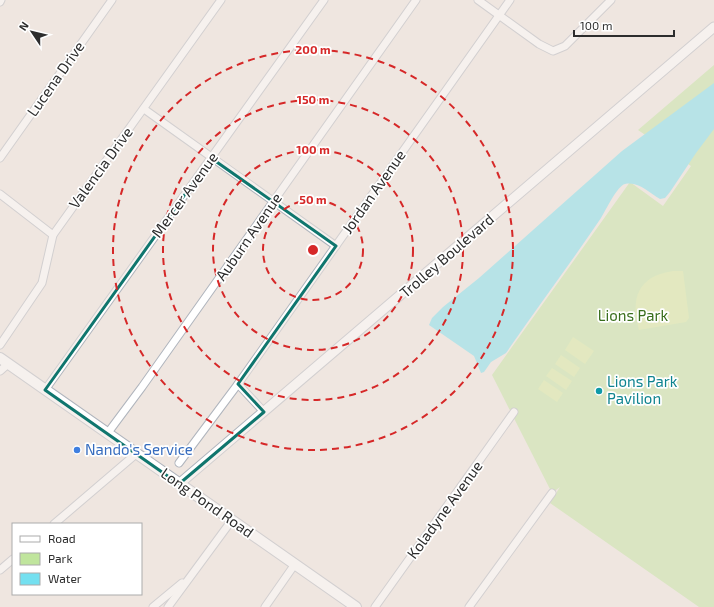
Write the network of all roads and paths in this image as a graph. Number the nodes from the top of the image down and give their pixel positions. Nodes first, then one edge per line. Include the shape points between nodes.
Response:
1 (112, 0) edge
2 (221, 0) edge
3 (324, 0) edge
4 (416, 0) edge
5 (478, 0) edge
6 (510, 0) edge
7 (611, 0) edge
8 (499, 15) junction
9 (714, 27) edge
10 (144, 109) junction
11 (0, 158) edge
12 (211, 158) junction
13 (0, 194) edge
14 (273, 202) junction
15 (53, 235) junction
16 (336, 246) junction
17 (0, 345) edge
18 (4, 361) edge
19 (0, 372) edge
20 (238, 384) junction
21 (45, 390) junction
22 (264, 412) junction
23 (514, 412) dead end
24 (107, 434) junction
25 (136, 454) junction
26 (179, 463) dead end
27 (179, 484) junction
28 (552, 493) dead end
29 (232, 520) junction
30 (55, 523) edge
31 (12, 560) edge
32 (295, 564) junction
33 (0, 570) edge
34 (191, 576) junction
35 (153, 607) edge
36 (168, 607) edge
37 (265, 607) edge
38 (356, 607) edge
39 (375, 607) edge
40 (469, 607) edge

1 - 11 street, Lucena Drive
2 - 10 street, Valencia Drive
3 - 12 street, Mercer Avenue
4 - 14 street, Auburn Avenue
5 - 8 street
6 - 8 street, Jordan Avenue
7 - 8 street via 560,50 546,49
8 - 16 street, Jordan Avenue
9 - 22 street, Trolley Boulevard
10 - 12 street
10 - 15 street, Valencia Drive
12 - 14 street
12 - 21 street, Mercer Avenue
13 - 15 street
14 - 16 street
14 - 24 street, Auburn Avenue
15 - 17 street, Valencia Drive via 42,283
16 - 20 street, Jordan Avenue
18 - 19 street
18 - 21 main road, Long Pond Road
20 - 22 street
20 - 26 street, Jordan Avenue
21 - 24 main road, Long Pond Road
22 - 27 street, Trolley Boulevard
23 - 39 street, Koladyne Avenue
24 - 25 main road, Long Pond Road
25 - 27 main road, Long Pond Road
25 - 30 street
27 - 29 main road, Long Pond Road
28 - 40 street
29 - 32 main road, Long Pond Road
29 - 34 street
31 - 33 street
32 - 37 street
32 - 38 main road, Long Pond Road
34 - 35 street
34 - 36 street

